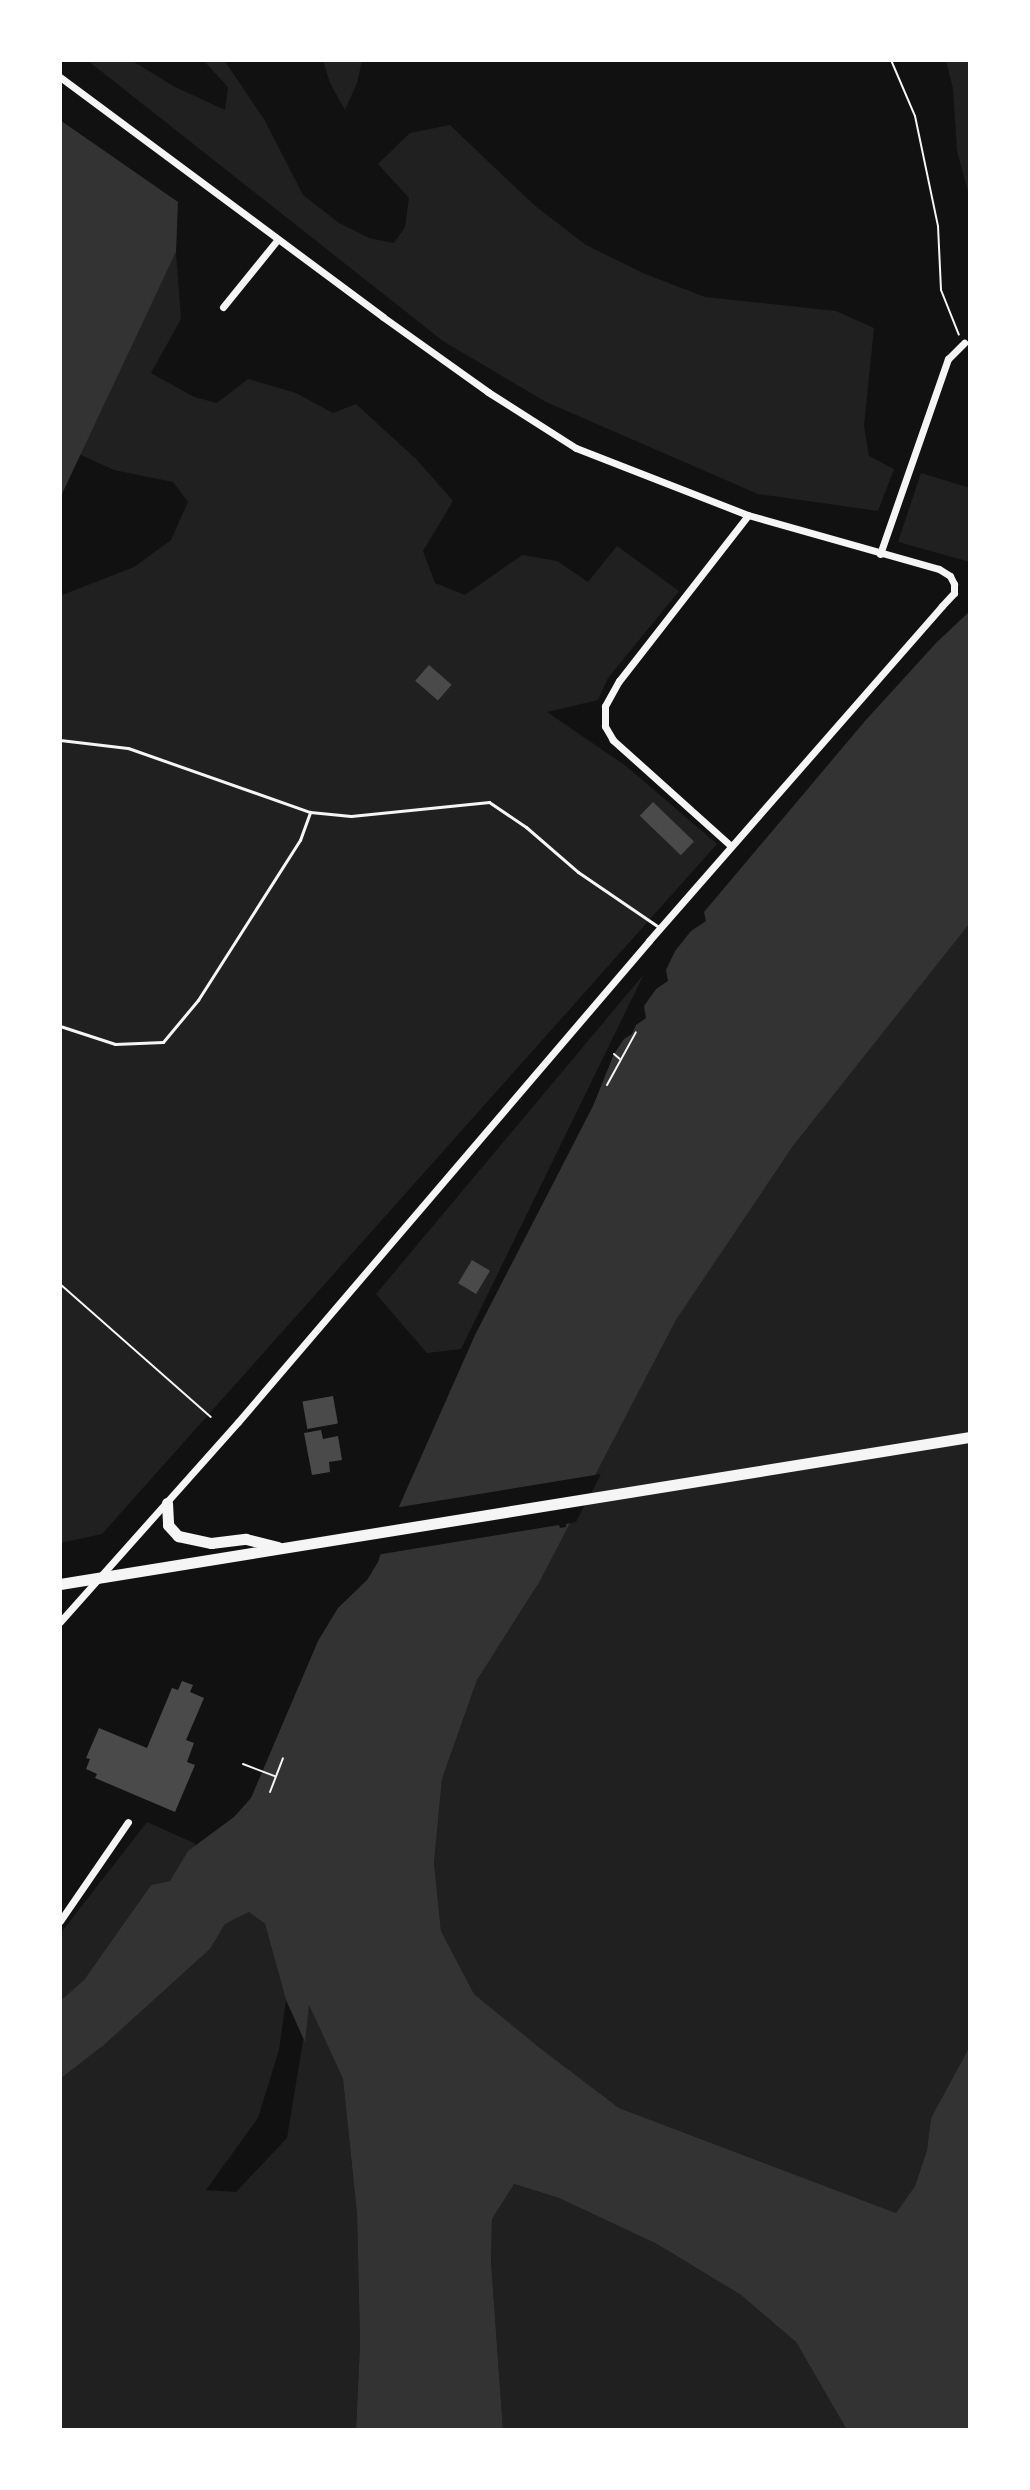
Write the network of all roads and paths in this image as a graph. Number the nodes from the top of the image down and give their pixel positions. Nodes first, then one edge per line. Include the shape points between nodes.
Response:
1 (891, 60) edge
2 (60, 77) edge
3 (278, 239) junction
4 (223, 307) dead end
5 (964, 343) joint
6 (748, 515) junction
7 (880, 554) junction
8 (60, 740) edge
9 (310, 812) junction
10 (731, 846) junction
11 (660, 928) junction
12 (60, 1026) edge
13 (636, 1032) dead end
14 (614, 1054) dead end
15 (621, 1059) junction
16 (607, 1085) dead end
17 (60, 1284) edge
18 (211, 1417) dead end
19 (970, 1437) edge
20 (167, 1503) junction
21 (283, 1549) junction
22 (103, 1575) junction
23 (60, 1584) edge
24 (60, 1622) edge
25 (283, 1758) dead end
26 (243, 1764) dead end
27 (276, 1776) junction
28 (270, 1792) dead end
29 (128, 1822) dead end
30 (60, 1921) edge

1 - 5 path via 915,116 938,226 941,290
2 - 3 street
3 - 4 street
3 - 6 street via 488,392 576,448
5 - 7 street via 948,359
6 - 7 street
6 - 10 street via 605,706 605,726 613,740
7 - 10 street via 939,569 950,576 954,593
8 - 9 lane via 128,748
9 - 11 lane via 351,816 489,802
9 - 12 lane via 300,840 206,987 163,1042 115,1044
10 - 11 street
11 - 20 street
13 - 15 path
14 - 15 path
15 - 16 path
17 - 18 path
19 - 21 main road
20 - 21 main road via 168,1525 178,1536 211,1543 246,1539
20 - 22 street
21 - 22 main road
22 - 23 main road
22 - 24 street
25 - 27 path
26 - 27 path
27 - 28 path
29 - 30 street

